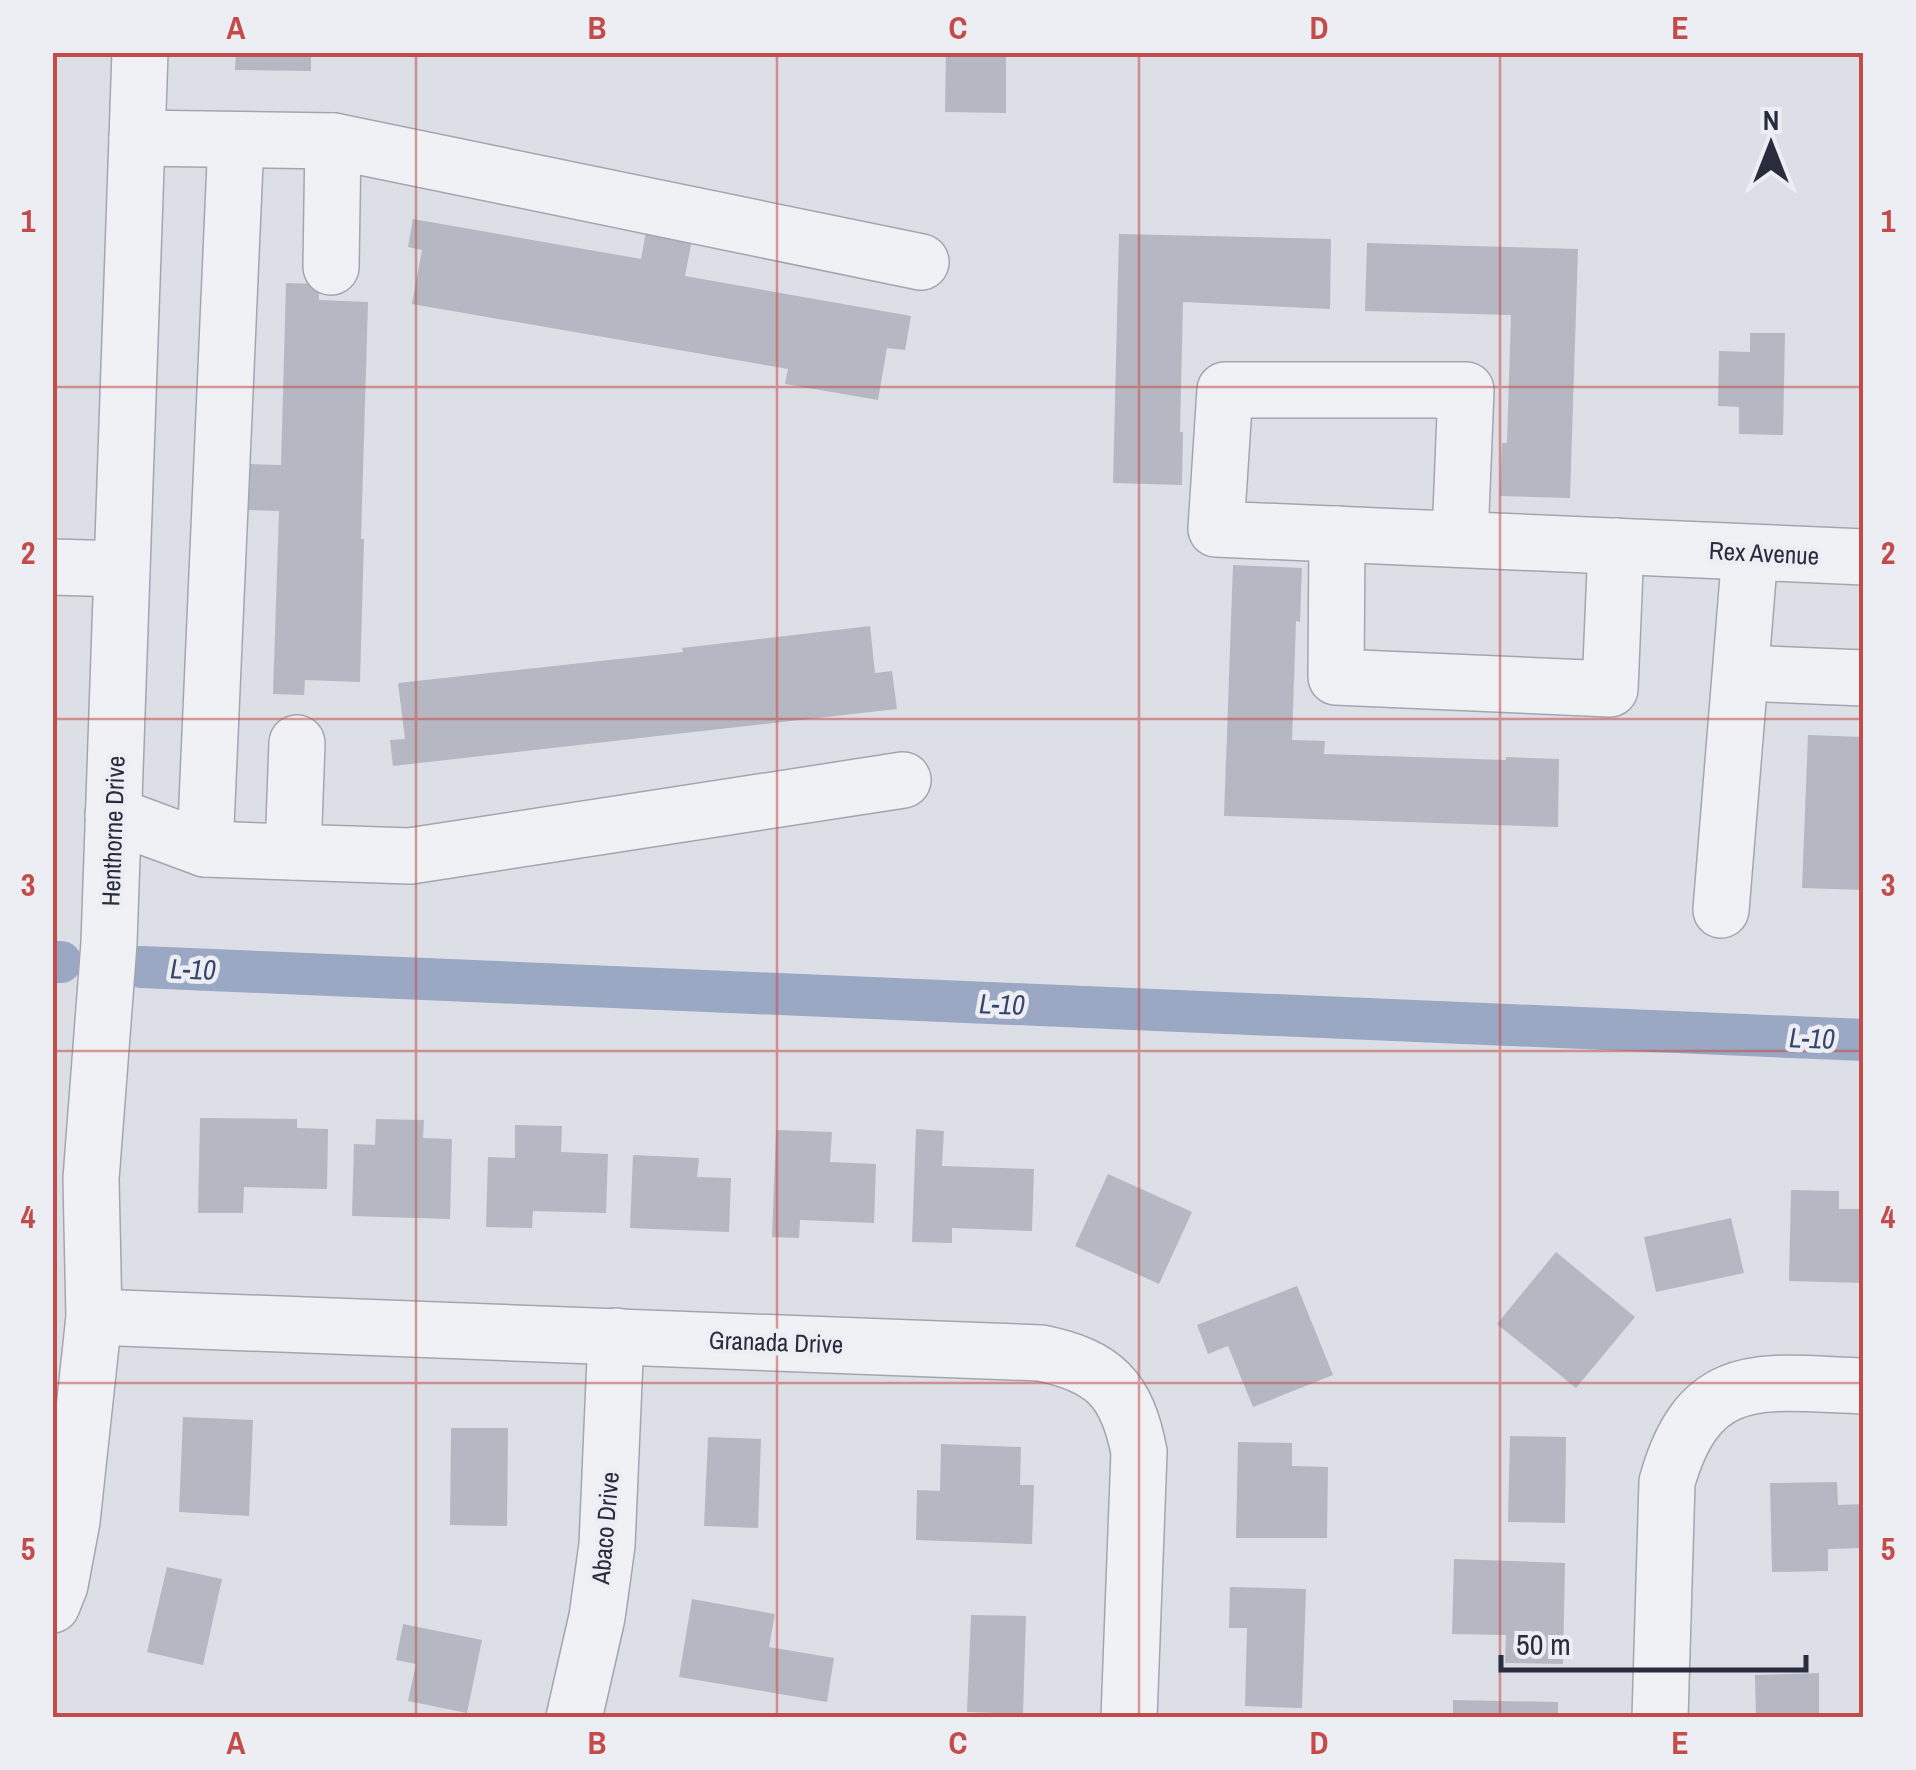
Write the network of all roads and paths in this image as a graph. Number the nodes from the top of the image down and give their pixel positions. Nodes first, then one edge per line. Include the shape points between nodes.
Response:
1 (140, 52) edge
2 (137, 138) junction
3 (236, 140) junction
4 (333, 142) junction
5 (921, 262) dead end
6 (331, 267) dead end
7 (1337, 534) junction
8 (1460, 538) junction
9 (1640, 548) junction
10 (1750, 552) junction
11 (1864, 558) edge
12 (52, 567) edge
13 (122, 570) junction
14 (1740, 673) junction
15 (1864, 678) edge
16 (297, 743) dead end
17 (904, 780) dead end
18 (113, 815) junction
19 (206, 849) junction
20 (293, 852) junction
21 (1721, 910) dead end
22 (72, 1180) edge
23 (94, 1317) junction
24 (616, 1336) junction
25 (1864, 1386) edge
26 (52, 1605) edge
27 (574, 1718) edge
28 (1129, 1718) edge
29 (1660, 1718) edge

1 - 2 street, Henthorne Drive
2 - 3 street
2 - 13 street, Henthorne Drive
3 - 4 street
3 - 19 street
4 - 5 street
4 - 6 street
7 - 8 street, Rex Avenue
7 - 8 street, Rex Avenue via 1216,529 1225,390 1466,390
7 - 9 street via 1336,677 1610,689
8 - 9 street, Rex Avenue
9 - 10 street, Rex Avenue
10 - 11 street, Rex Avenue
10 - 14 street
12 - 13 street
13 - 18 street, Henthorne Drive
14 - 15 street
14 - 21 street
16 - 20 street
17 - 20 street via 410,856
18 - 19 street
18 - 22 street, Henthorne Drive via 109,942
19 - 20 street
22 - 23 street, Henthorne Drive
23 - 24 street, Granada Drive
23 - 26 street, Henthorne Drive via 72,1520
24 - 27 street, Abaco Drive via 606,1545
24 - 28 street, Granada Drive via 1041,1353 1096,1372 1119,1394 1140,1452
25 - 29 street via 1739,1388 1689,1426 1668,1482

